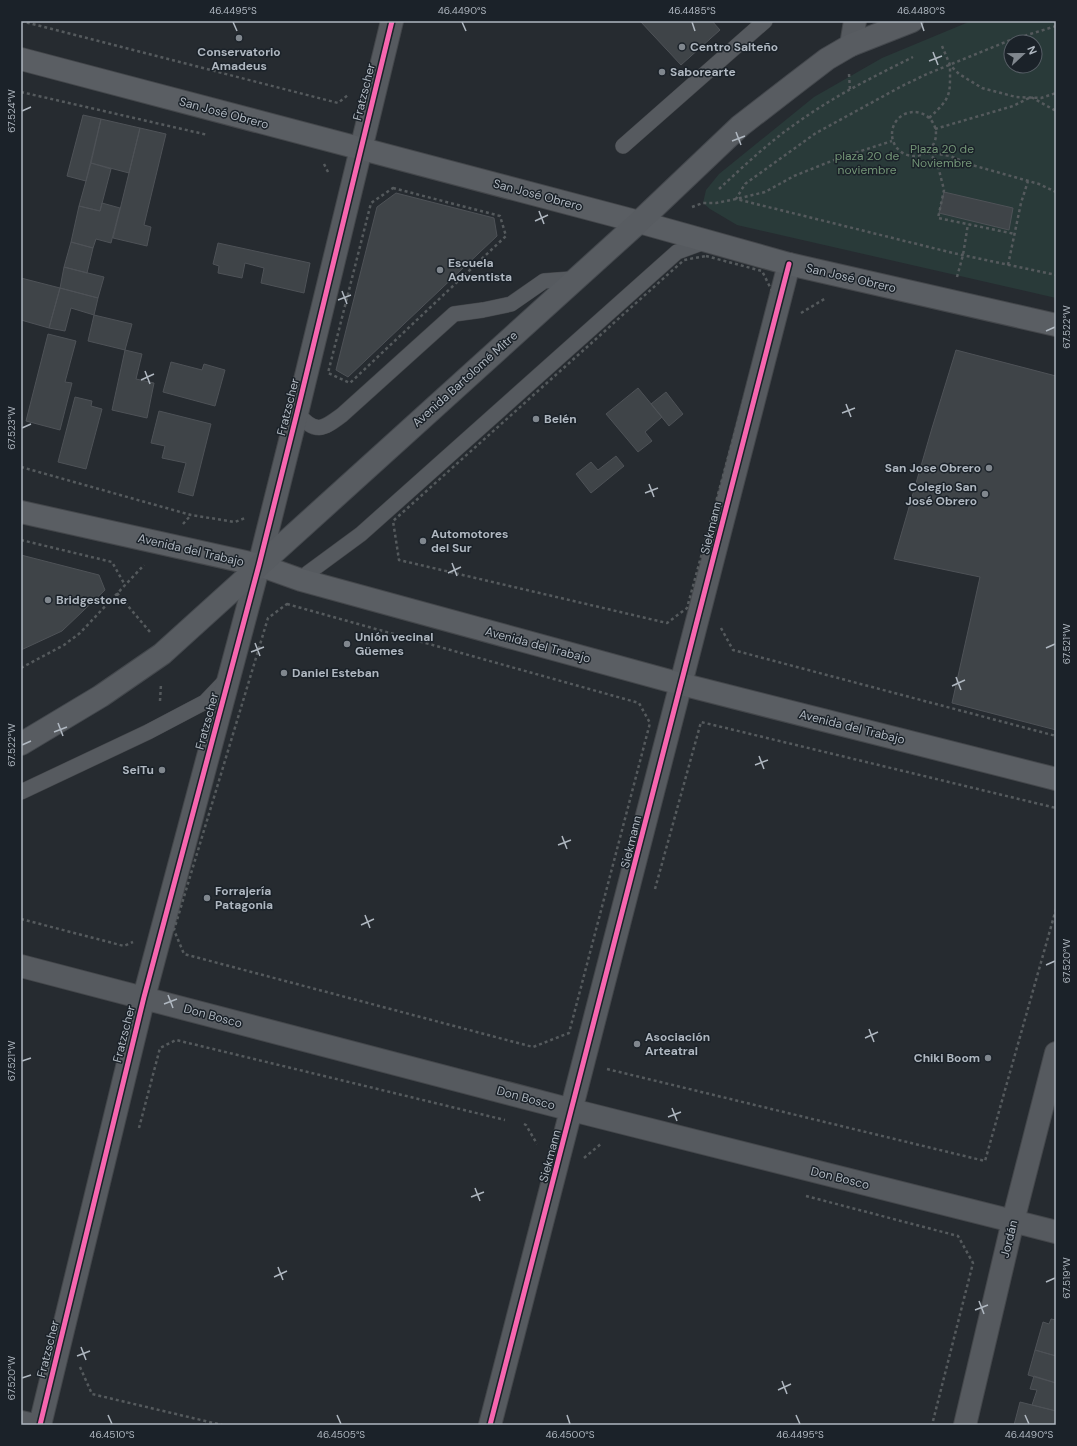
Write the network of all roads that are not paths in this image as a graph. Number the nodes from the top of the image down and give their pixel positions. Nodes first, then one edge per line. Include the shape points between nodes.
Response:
1 (392, 21) edge
2 (765, 21) edge
3 (855, 21) edge
4 (912, 21) edge
5 (851, 45) junction
6 (21, 59) edge
7 (623, 146) dead end
8 (361, 148) junction
9 (639, 222) junction
10 (707, 241) junction
11 (789, 264) junction
12 (580, 275) junction
13 (1056, 325) edge
14 (297, 414) junction
15 (21, 512) edge
16 (259, 565) junction
17 (301, 580) junction
18 (229, 678) junction
19 (681, 684) junction
20 (21, 744) edge
21 (1056, 779) edge
22 (21, 792) edge
23 (21, 966) edge
24 (144, 998) junction
25 (1056, 1053) edge
26 (572, 1110) junction
27 (1013, 1222) junction
28 (1056, 1232) edge
29 (21, 1422) edge
30 (34, 1425) edge
31 (40, 1425) edge
32 (490, 1425) edge
33 (965, 1425) edge

1 - 8 street, Fratzscher
2 - 7 lane
3 - 5 street
4 - 5 main road, Avenida Bartolomé Mitre
5 - 9 main road, Avenida Bartolomé Mitre via 827,59 740,126
6 - 8 street, San José Obrero
8 - 9 street, San José Obrero
8 - 14 street, Fratzscher
9 - 10 street, San José Obrero
9 - 12 main road, Avenida Bartolomé Mitre
10 - 11 street, San José Obrero
10 - 17 lane via 677,252 367,529
11 - 13 street, San José Obrero
11 - 19 street, Siekmann
12 - 14 lane via 571,279 544,281 511,304 454,314 327,426 317,428 307,424
12 - 16 main road, Avenida Bartolomé Mitre
14 - 16 street, Fratzscher
15 - 16 street, Avenida del Trabajo
16 - 17 street, Avenida del Trabajo
16 - 18 street, Fratzscher
16 - 20 main road, Avenida Bartolomé Mitre via 162,654 101,696
17 - 19 street, Avenida del Trabajo
18 - 22 lane via 205,702
18 - 24 street, Fratzscher
19 - 21 street, Avenida del Trabajo
19 - 26 street, Siekmann
23 - 24 street, Don Bosco
24 - 26 street, Don Bosco
24 - 31 street, Fratzscher
25 - 27 street, Jordán
26 - 27 street, Don Bosco
26 - 32 street, Siekmann
27 - 28 street, Don Bosco
27 - 33 street, Jordán
29 - 30 street

